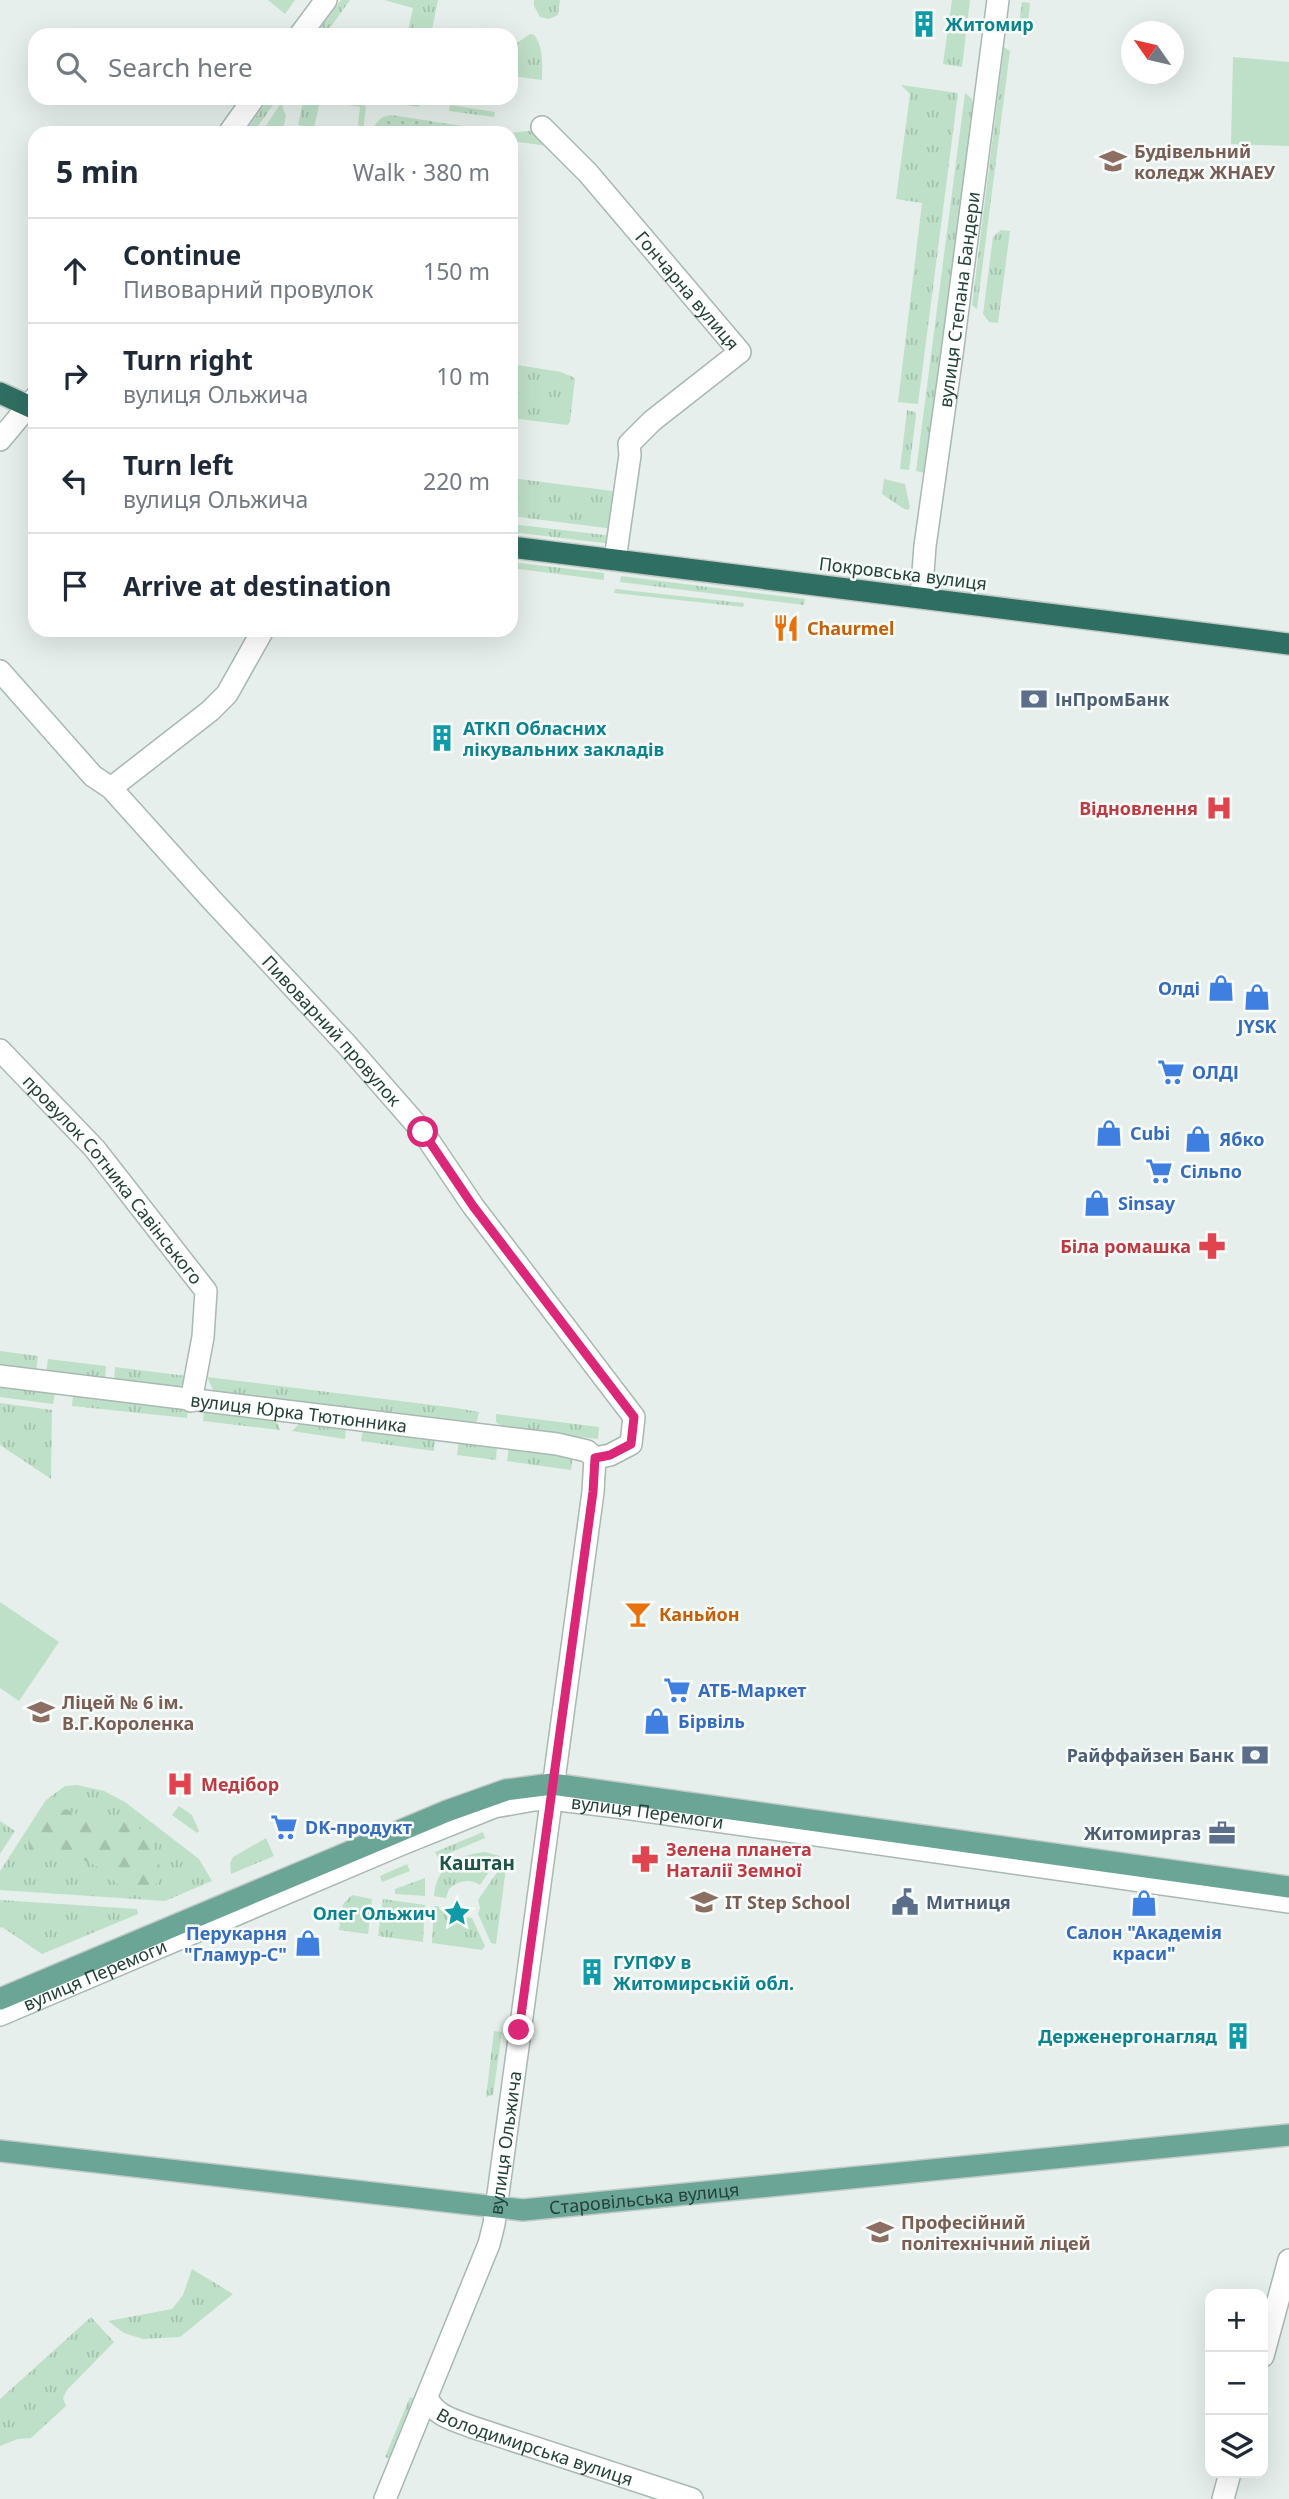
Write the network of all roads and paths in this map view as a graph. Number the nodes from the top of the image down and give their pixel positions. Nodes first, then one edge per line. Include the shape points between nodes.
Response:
1 (326, 0) edge
2 (998, 0) edge
3 (305, 28) edge
4 (249, 105) edge
5 (234, 126) edge
6 (542, 127) dead end
7 (0, 393) edge
8 (28, 403) edge
9 (28, 410) edge
10 (0, 440) edge
11 (518, 548) edge
12 (615, 560) junction
13 (921, 598) junction
14 (259, 637) edge
15 (1289, 644) edge
16 (0, 671) edge
17 (111, 788) junction
18 (0, 1050) edge
19 (0, 1376) edge
20 (191, 1401) junction
21 (595, 1458) junction
22 (551, 1792) junction
23 (1289, 1887) edge
24 (1289, 1902) edge
25 (0, 1999) edge
26 (0, 2015) edge
27 (1289, 2135) edge
28 (0, 2151) edge
29 (495, 2207) junction
30 (1289, 2260) edge
31 (1264, 2352) edge
32 (427, 2397) junction
33 (1229, 2478) edge
34 (385, 2499) edge
35 (692, 2499) edge
36 (1223, 2499) edge

1 - 3 street
2 - 13 street, вулиця Степана Бандери
4 - 5 street
6 - 12 street, Гончарна вулиця via 588,173 740,352 629,444
7 - 8 highway
9 - 10 street
11 - 12 highway, Покровська вулиця
12 - 13 highway, Покровська вулиця
13 - 15 highway, Покровська вулиця
14 - 17 street via 227,694
16 - 17 street, Пивоварний провулок via 93,776
17 - 21 street, Пивоварний провулок via 423,1132 473,1206 634,1417 631,1444
18 - 20 street, провулок Сотника Савінського via 95,1149 206,1291
19 - 20 street, вулиця Юрка Тютюнника
20 - 21 street, вулиця Юрка Тютюнника via 557,1444 587,1451
21 - 22 street, вулиця Ольжича
22 - 23 main road, вулиця Перемоги
22 - 24 street, вулиця Перемоги
22 - 25 main road, вулиця Перемоги via 506,1790 447,1811
22 - 26 street, вулиця Перемоги via 494,1808 390,1849
22 - 29 street, вулиця Ольжича
27 - 29 main road, Старовільська вулиця via 523,2210
28 - 29 main road, Старовільська вулиця
29 - 32 street, вулиця Ольжича via 489,2244
30 - 31 street
32 - 34 street, вулиця Ольжича
32 - 35 street, Володимирська вулиця via 441,2414 472,2427
33 - 36 street

